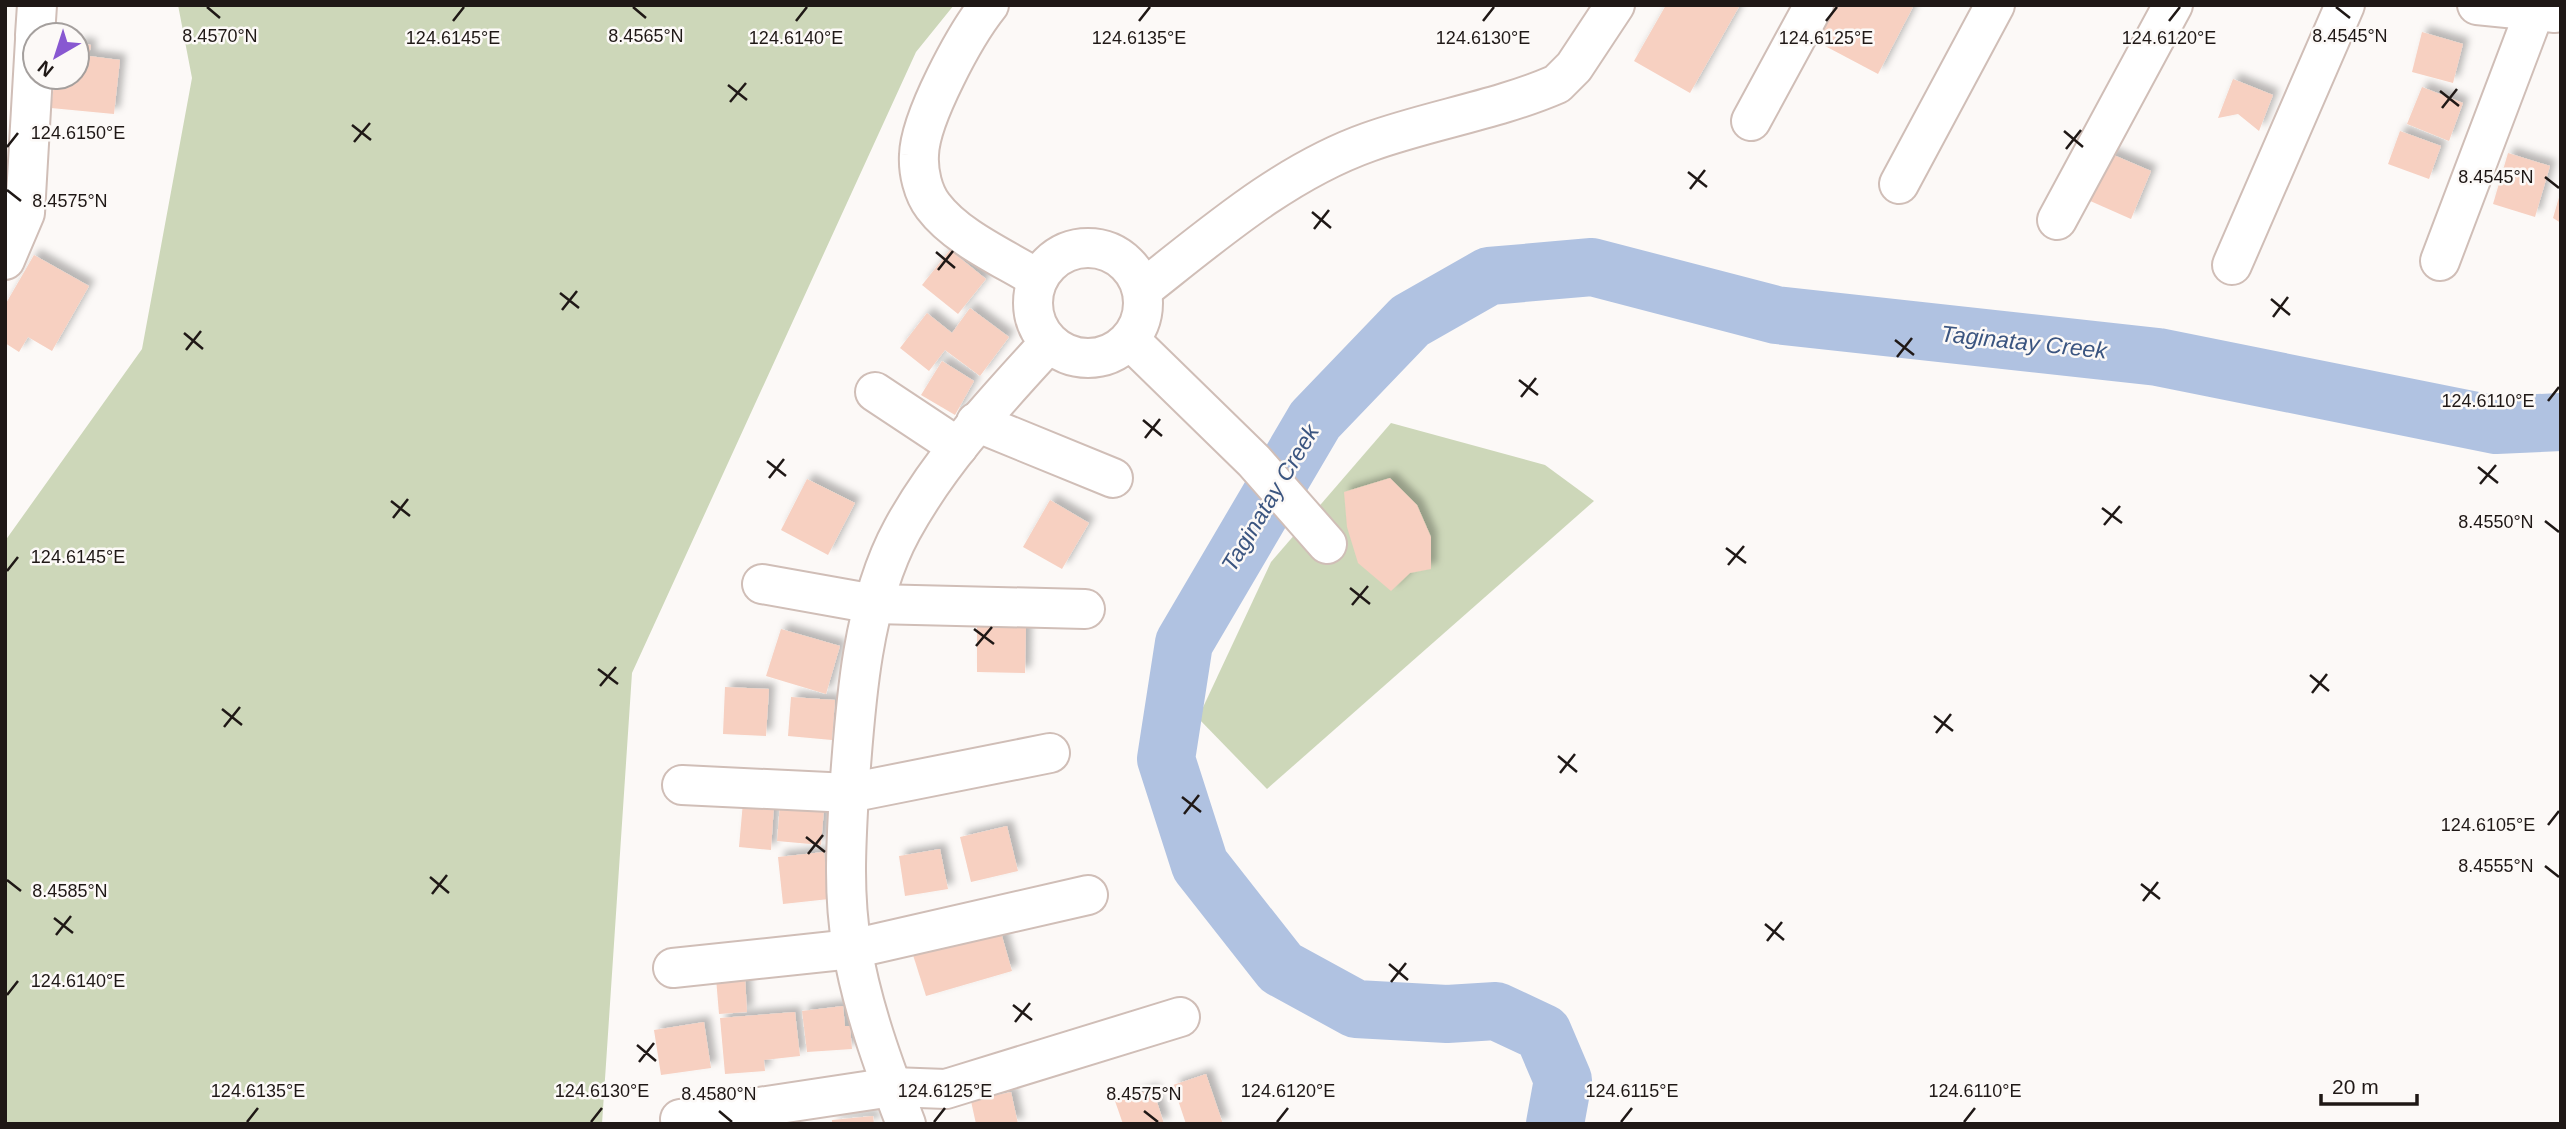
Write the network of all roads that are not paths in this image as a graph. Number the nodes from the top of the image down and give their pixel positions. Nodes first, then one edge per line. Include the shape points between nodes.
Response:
1 (989, 5) edge
2 (1615, 5) edge
3 (1814, 5) edge
4 (1995, 5) edge
5 (2173, 5) edge
6 (2344, 5) edge
7 (2477, 5) edge
8 (2543, 10) edge
9 (25, 91) edge
10 (1751, 121) dead end
11 (17, 129) edge
12 (1899, 184) dead end
13 (2057, 220) dead end
14 (5, 260) edge
15 (2440, 261) dead end
16 (2232, 265) dead end
17 (1038, 279) junction
18 (1142, 290) junction
19 (1130, 340) junction
20 (1049, 343) junction
21 (875, 392) dead end
22 (967, 435) junction
23 (1112, 478) dead end
24 (1327, 544) dead end
25 (762, 584) dead end
26 (874, 604) junction
27 (1085, 609) dead end
28 (1050, 753) dead end
29 (682, 786) dead end
30 (849, 793) junction
31 (1088, 895) dead end
32 (852, 949) junction
33 (673, 968) dead end
34 (1180, 1017) dead end
35 (892, 1087) junction
36 (680, 1119) dead end
37 (906, 1124) edge

1 - 17 street via 948,74 930,115 919,155 924,193 952,226
2 - 18 street via 1574,67 1557,84 1368,142 1321,162 1226,224
3 - 10 street
4 - 12 street
5 - 13 street
6 - 16 street
7 - 8 street
8 - 15 street
9 - 11 street
11 - 14 street via 25,212
17 - 18 street via 1057,257 1084,248 1099,249 1125,262
17 - 20 street via 1034,313
18 - 19 street via 1140,325
19 - 20 street via 1112,354 1090,359 1068,356
19 - 24 street via 1254,461
20 - 22 street
21 - 22 street
22 - 23 street
22 - 26 street via 902,529
25 - 26 street
26 - 27 street
26 - 30 street via 852,740
28 - 30 street
29 - 30 street
30 - 32 street via 844,854
31 - 32 street
32 - 33 street
32 - 35 street
34 - 35 street via 946,1089
35 - 36 street
35 - 37 street

